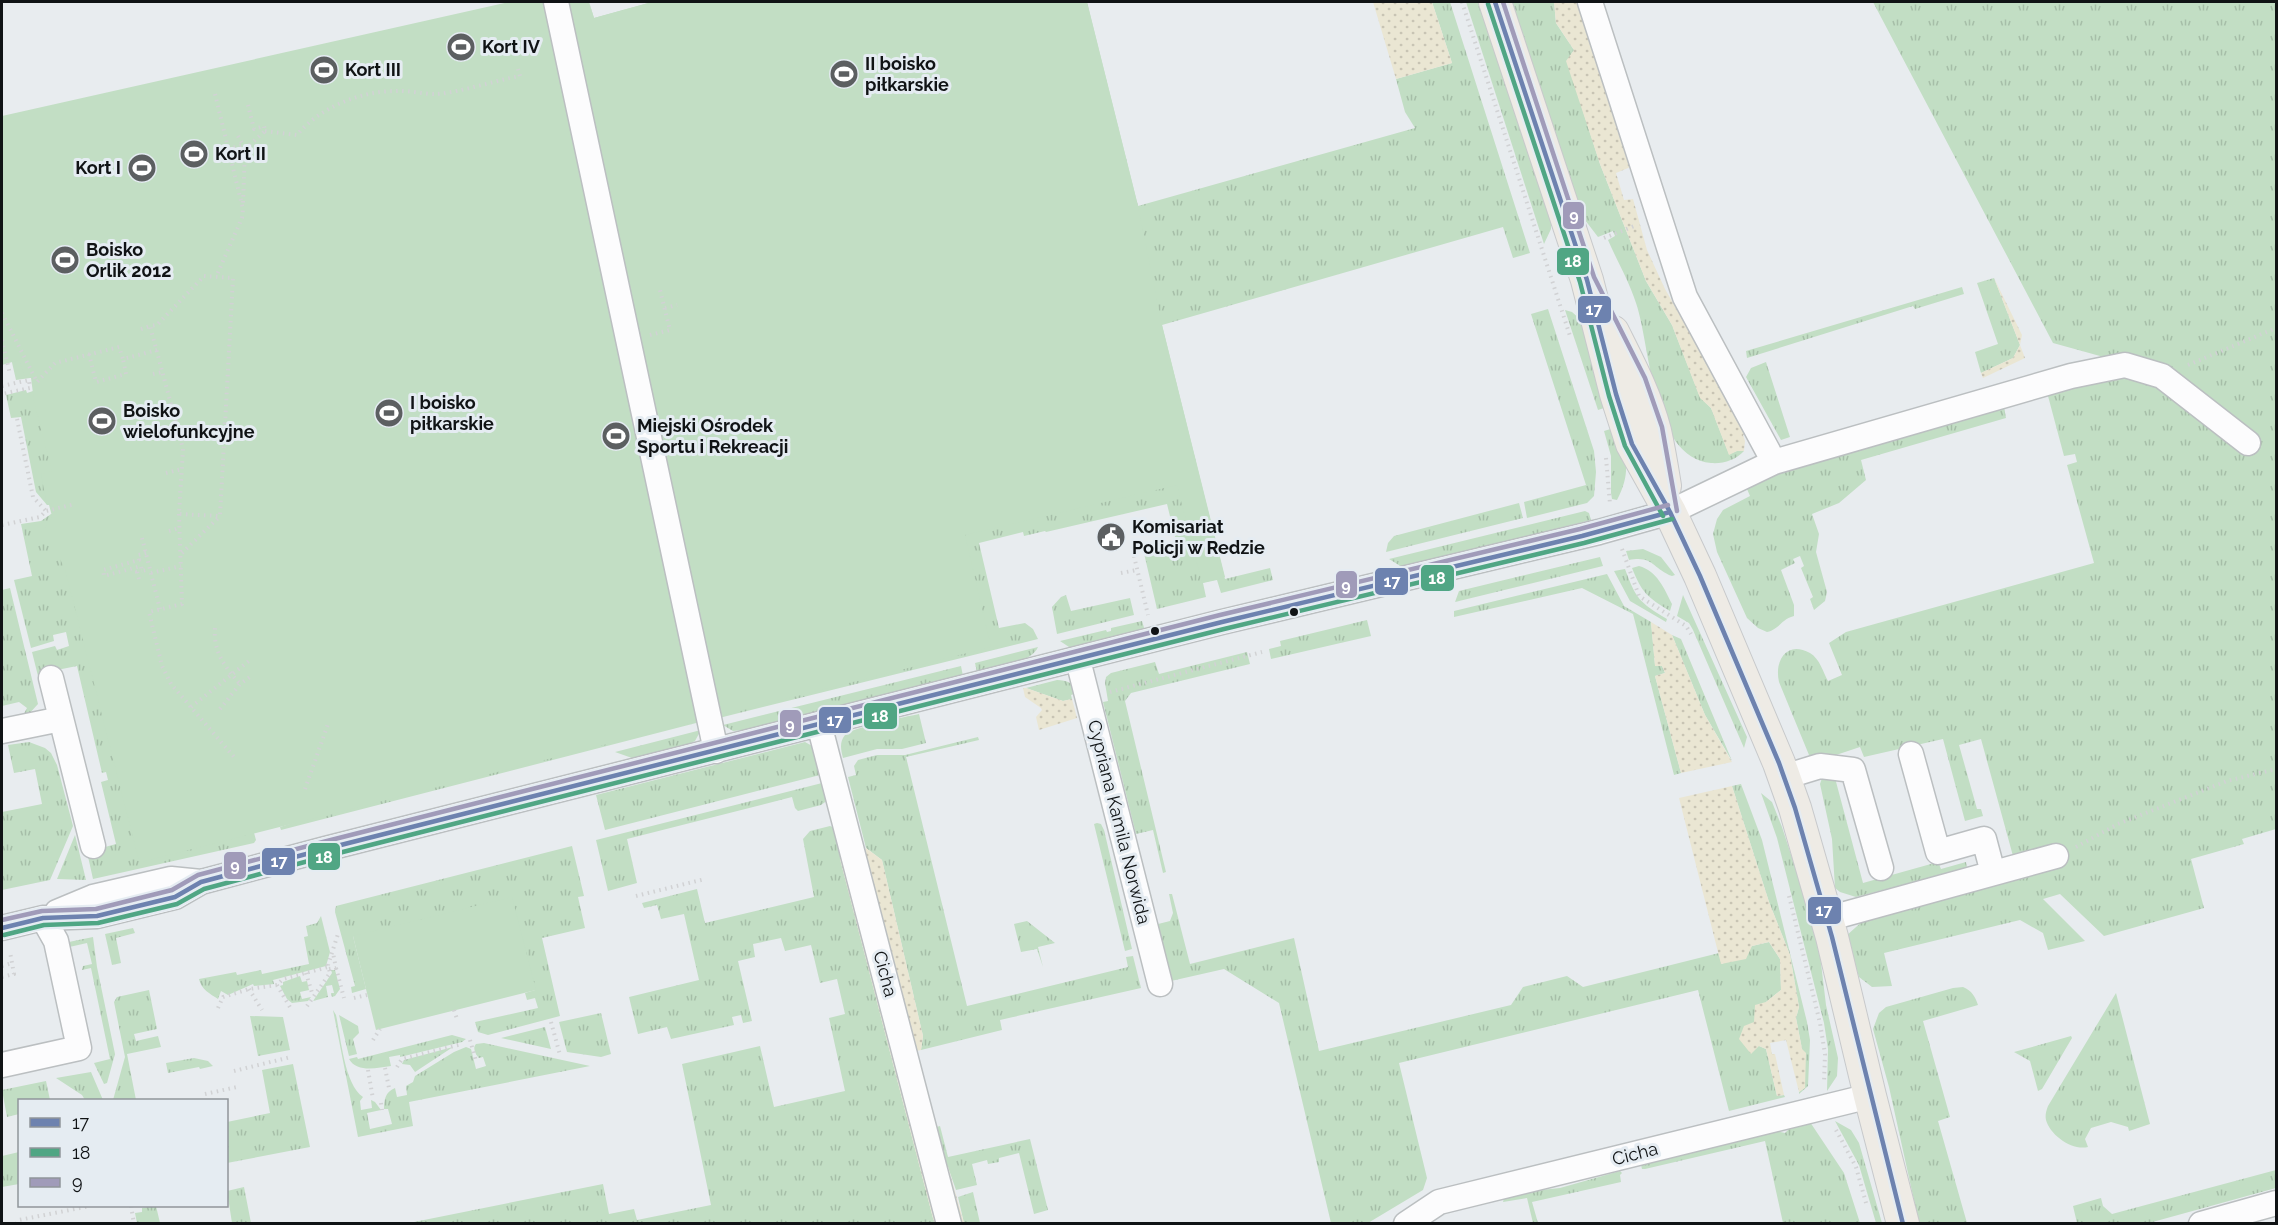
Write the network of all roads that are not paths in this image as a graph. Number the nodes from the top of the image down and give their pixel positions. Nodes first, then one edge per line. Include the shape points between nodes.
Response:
1 (556, 2) edge
2 (1495, 2) edge
3 (1590, 2) edge
4 (2248, 443) dead end
5 (1774, 462) junction
6 (1670, 512) junction
7 (1077, 660) junction
8 (51, 678) dead end
9 (61, 720) junction
10 (819, 724) junction
11 (2, 732) edge
12 (716, 751) junction
13 (1911, 754) dead end
14 (1784, 777) junction
15 (93, 846) dead end
16 (2056, 856) road end
17 (1881, 868) dead end
18 (1994, 873) junction
19 (43, 918) junction
20 (1827, 919) junction
21 (2, 928) edge
22 (1160, 984) dead end
23 (2, 1065) edge
24 (1870, 1096) junction
25 (2277, 1203) edge
26 (949, 1224) edge
27 (1406, 1224) edge
28 (1904, 1224) edge
29 (2201, 1224) edge

1 - 12 street
2 - 6 main road via 1587,280 1632,444
3 - 5 street via 1685,297
4 - 5 street via 2162,376 2125,365 2071,376
5 - 6 street
6 - 7 street
6 - 14 main road via 1701,576
7 - 10 street
7 - 22 street, Cypriana Kamila Norwida
8 - 9 street
9 - 11 street
9 - 15 street
10 - 12 street
10 - 26 street, Cicha
12 - 19 street via 201,882 171,879 93,897
13 - 18 street via 1938,852 1984,839
14 - 17 street via 1820,766 1853,770
14 - 20 main road
16 - 18 street
18 - 20 street
19 - 21 street
19 - 23 street via 56,941 79,1048
20 - 24 main road
24 - 27 street, Cicha via 1439,1202
24 - 28 main road
25 - 29 street

